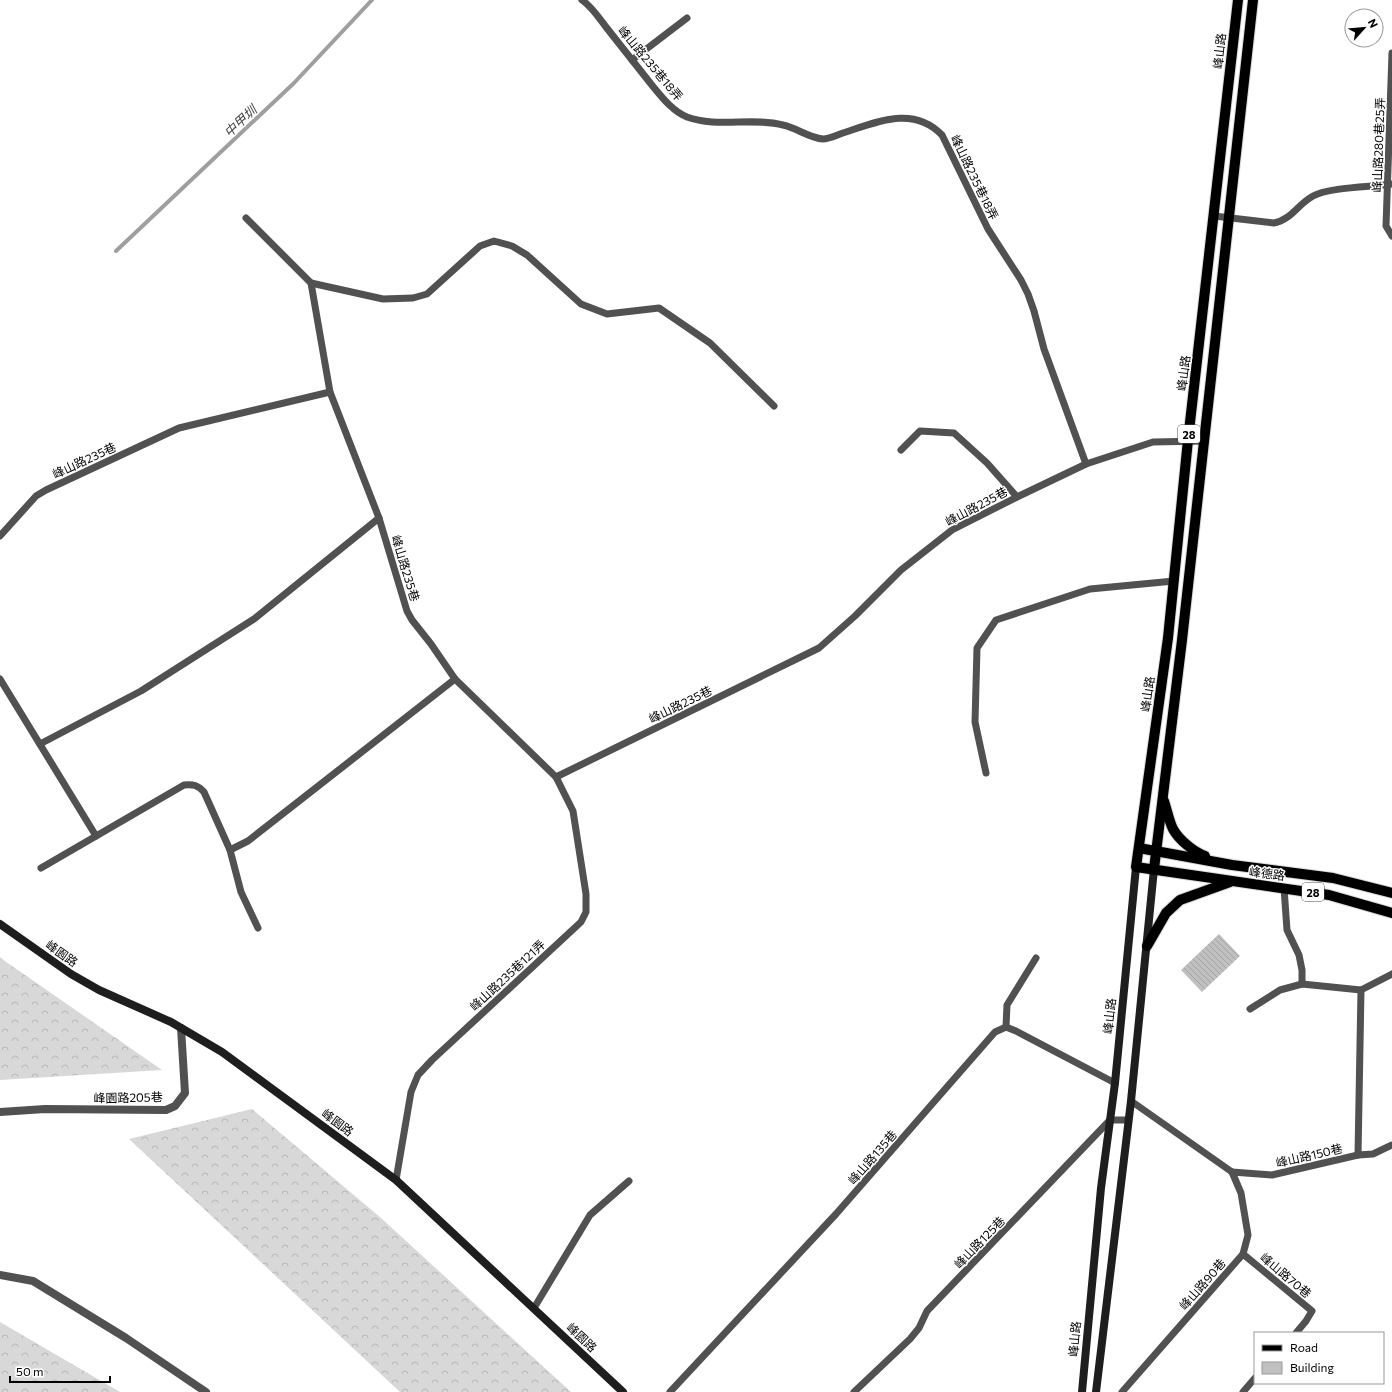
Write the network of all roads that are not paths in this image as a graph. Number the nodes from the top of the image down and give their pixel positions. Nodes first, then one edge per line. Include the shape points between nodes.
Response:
1 (582, 0) edge
2 (1238, 0) edge
3 (1253, 0) edge
4 (687, 18) dead end
5 (1392, 53) edge
6 (632, 60) junction
7 (1390, 185) edge
8 (1214, 216) junction
9 (1229, 217) junction
10 (246, 218) dead end
11 (1392, 236) edge
12 (311, 283) junction
13 (330, 392) junction
14 (774, 406) dead end
15 (1188, 440) junction
16 (1204, 441) junction
17 (901, 450) dead end
18 (1086, 464) junction
19 (1017, 497) junction
20 (379, 518) junction
21 (0, 536) edge
22 (1174, 581) junction
23 (0, 679) edge
24 (455, 679) junction
25 (40, 744) junction
26 (986, 772) dead end
27 (556, 776) junction
28 (1163, 798) junction
29 (96, 836) junction
30 (1139, 848) junction
31 (230, 850) junction
32 (1156, 851) junction
33 (1232, 864) junction
34 (1136, 866) junction
35 (40, 868) dead end
36 (1154, 869) junction
37 (1232, 881) junction
38 (1284, 888) junction
39 (1392, 893) edge
40 (1392, 913) edge
41 (0, 924) edge
42 (258, 928) dead end
43 (1147, 946) junction
44 (1036, 958) dead end
45 (1392, 974) edge
46 (1302, 984) junction
47 (1361, 990) junction
48 (1250, 1009) dead end
49 (1006, 1027) junction
50 (181, 1028) junction
51 (1115, 1083) junction
52 (1131, 1101) junction
53 (0, 1112) edge
54 (1110, 1120) junction
55 (1127, 1120) junction
56 (1392, 1145) edge
57 (1358, 1155) junction
58 (1232, 1172) junction
59 (396, 1180) junction
60 (629, 1181) dead end
61 (1243, 1254) junction
62 (0, 1275) edge
63 (534, 1308) junction
64 (1297, 1332) edge
65 (1254, 1379) edge
66 (206, 1392) edge
67 (623, 1392) edge
68 (670, 1392) edge
69 (854, 1392) edge
70 (1082, 1392) edge
71 (1096, 1392) edge
72 (1122, 1392) edge
73 (1243, 1392) edge

1 - 6 lane, 峰山路235巷18弄
2 - 8 main road, 峰山路 / 28
3 - 9 main road, 28
4 - 6 lane
5 - 7 lane, 峰山路280巷25弄
6 - 18 lane, 峰山路235巷18弄 via 672,108 686,116 706,121 764,122 783,125 824,139 881,120 896,118 912,118 935,128 942,135 988,229 1028,294 1044,349
7 - 9 lane via 1326,191 1313,196 1281,222
7 - 11 lane, 峰山路280巷25弄 via 1386,226
8 - 9 lane
8 - 15 main road, 峰山路 / 28
9 - 16 main road, 28
10 - 12 lane
12 - 13 lane, 峰山路235巷
12 - 14 lane via 383,299 413,298 427,294 480,246 494,241 512,246 527,255 581,304 608,314 659,308 710,343
13 - 20 lane, 峰山路235巷
13 - 21 lane, 峰山路235巷 via 179,428 36,496
15 - 16 lane, 峰山路235巷
15 - 18 lane, 峰山路235巷 via 1153,442
15 - 22 main road, 峰山路 / 28
16 - 28 main road, 28
17 - 19 lane via 920,431 954,432 987,463
18 - 19 lane, 峰山路235巷
19 - 27 lane, 峰山路235巷 via 952,530 901,570 819,648
20 - 24 lane, 峰山路235巷 via 407,611
20 - 25 lane via 254,619 141,692
22 - 26 lane via 1090,589 996,620 977,648 976,722
22 - 30 main road, 峰山路 / 28
23 - 25 lane
24 - 27 lane, 峰山路235巷
24 - 31 lane via 248,841
25 - 29 lane
27 - 59 lane, 峰山路235巷121弄 via 573,811 586,894 586,912 582,922 418,1075 411,1092
28 - 32 main road, 28
28 - 33 main road via 1173,830 1185,843 1198,854
29 - 31 lane via 184,785 191,784 199,786 204,792
29 - 35 lane
30 - 32 main road, 28
30 - 34 main road, 峰山路 / 28
31 - 42 lane via 241,892
32 - 33 main road, 峰德路 / 28
32 - 36 main road, 28
33 - 39 main road, 峰德路 / 28 via 1333,878
34 - 36 main road, 峰德路 / 28
34 - 51 street, 峰山路
36 - 37 main road, 峰德路 / 28
36 - 43 street
37 - 38 main road, 峰德路 / 28
37 - 43 main road via 1180,900 1166,914
38 - 40 main road, 峰德路 / 28 via 1329,895
38 - 46 lane via 1287,930 1299,956
41 - 50 street, 峰園路 via 98,990
43 - 52 street
44 - 49 lane via 1007,1005
45 - 47 lane
46 - 47 lane
46 - 48 lane via 1280,990
47 - 57 lane
49 - 51 lane
49 - 68 lane, 峰山路135巷 via 995,1032 836,1214
50 - 53 street, 峰園路205巷 via 185,1093 175,1106 166,1110 45,1109
50 - 59 street, 峰園路 via 222,1052
51 - 54 street, 峰山路
52 - 55 street
52 - 58 lane
54 - 55 lane
54 - 69 lane, 峰山路125巷 via 927,1311 920,1328 910,1339
54 - 70 street, 峰山路
55 - 71 street
56 - 57 lane, 峰山路150巷 via 1379,1152
57 - 58 lane, 峰山路150巷 via 1272,1174
58 - 61 lane, 峰山路90巷 via 1242,1193 1248,1235
59 - 63 street, 峰園路
60 - 63 lane via 590,1215
61 - 64 lane, 峰山路70巷 via 1312,1311
61 - 72 lane, 峰山路90巷
62 - 66 street via 32,1281 126,1338
63 - 67 street, 峰園路
65 - 73 lane

